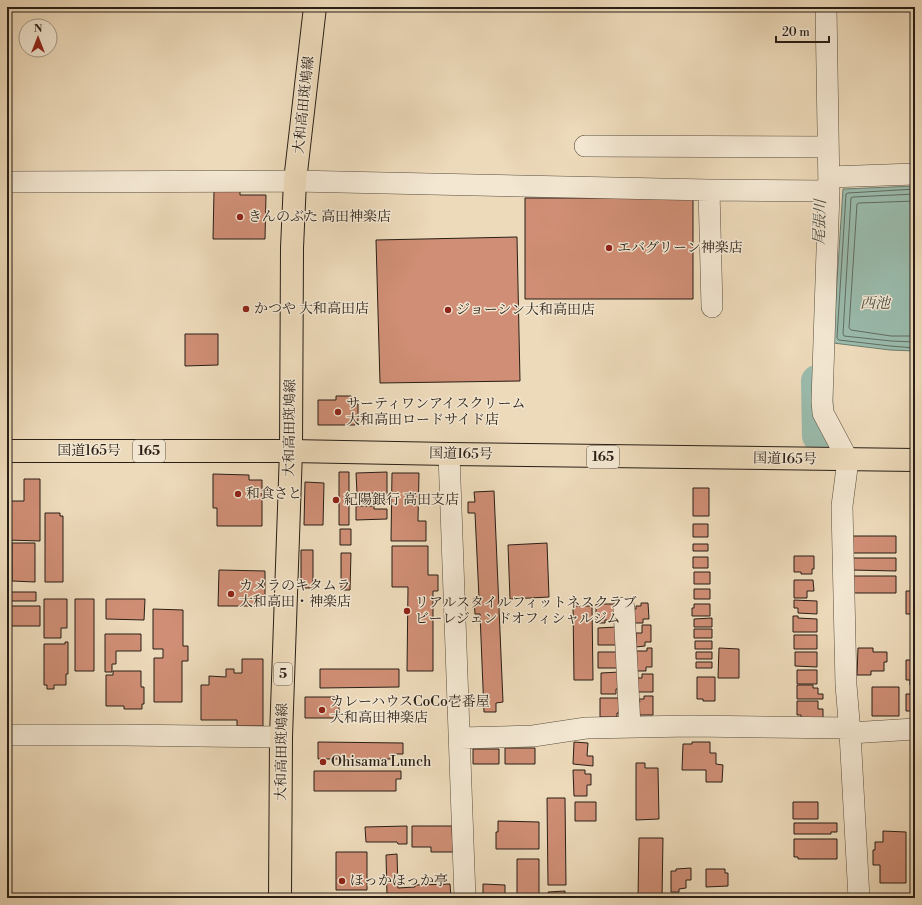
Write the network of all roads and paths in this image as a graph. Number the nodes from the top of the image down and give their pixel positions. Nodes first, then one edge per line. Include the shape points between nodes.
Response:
1 (315, 7) edge
2 (826, 7) edge
3 (585, 146) dead end
4 (822, 147) junction
5 (915, 174) edge
6 (295, 181) junction
7 (7, 182) edge
8 (824, 187) junction
9 (710, 190) junction
10 (712, 307) dead end
11 (291, 450) junction
12 (7, 451) edge
13 (449, 454) junction
14 (848, 460) junction
15 (915, 460) edge
16 (624, 608) dead end
17 (630, 727) junction
18 (915, 729) edge
19 (850, 730) junction
20 (7, 734) edge
21 (281, 737) junction
22 (460, 738) junction
23 (280, 898) edge
24 (465, 898) edge
25 (859, 898) edge

1 - 6 main road, 大和高田斑鳩線 / 5
2 - 4 street
3 - 4 street
4 - 8 street
5 - 8 street
6 - 7 street
6 - 9 street
6 - 11 main road, 大和高田斑鳩線 / 5 via 292,248
8 - 9 street
8 - 14 street via 823,413
9 - 10 street
11 - 12 main road, 国道165号 / 165
11 - 13 main road, 国道165号 / 165
11 - 21 main road, 大和高田斑鳩線 / 5
13 - 14 main road, 国道165号 / 165
13 - 22 street
14 - 15 main road, 国道165号 / 165
14 - 19 street via 842,506 846,685
16 - 17 street
17 - 19 street
17 - 22 street via 586,728 533,736
18 - 19 street
19 - 25 street
20 - 21 street
21 - 23 main road, 大和高田斑鳩線 / 5
22 - 24 street

